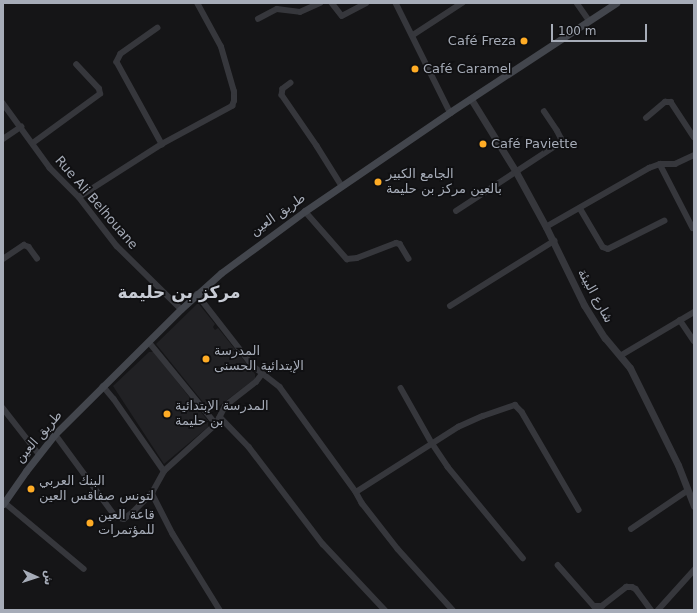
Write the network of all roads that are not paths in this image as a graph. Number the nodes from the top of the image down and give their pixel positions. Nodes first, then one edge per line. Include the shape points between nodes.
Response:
1 (197, 3) edge
2 (320, 3) edge
3 (332, 3) edge
4 (366, 3) edge
5 (396, 3) edge
6 (462, 3) edge
7 (576, 3) edge
8 (616, 3) edge
9 (258, 20) dead end
10 (589, 20) junction
11 (158, 28) dead end
12 (413, 35) junction
13 (77, 65) dead end
14 (291, 83) dead end
15 (471, 98) junction
16 (3, 103) edge
17 (450, 112) junction
18 (544, 112) dead end
19 (646, 118) dead end
20 (22, 127) junction
21 (694, 137) edge
22 (3, 139) edge
23 (33, 143) junction
24 (162, 144) junction
25 (694, 155) edge
26 (660, 164) junction
27 (516, 172) junction
28 (342, 186) junction
29 (79, 197) junction
30 (580, 208) junction
31 (305, 211) junction
32 (456, 211) dead end
33 (664, 221) dead end
34 (546, 227) junction
35 (693, 228) dead end
36 (554, 241) junction
37 (37, 258) dead end
38 (3, 259) edge
39 (409, 259) dead end
40 (197, 294) junction
41 (450, 306) dead end
42 (181, 309) junction
43 (694, 312) edge
44 (680, 320) junction
45 (694, 341) edge
46 (148, 342) junction
47 (620, 356) junction
48 (262, 374) junction
49 (103, 386) junction
50 (401, 388) dead end
51 (3, 408) edge
52 (220, 416) junction
53 (216, 424) junction
54 (55, 434) junction
55 (432, 443) junction
56 (39, 454) junction
57 (164, 471) junction
58 (687, 491) junction
59 (356, 492) junction
60 (152, 493) junction
61 (3, 503) edge
62 (694, 506) edge
63 (579, 510) dead end
64 (631, 529) dead end
65 (523, 558) dead end
66 (558, 565) dead end
67 (84, 569) dead end
68 (694, 570) edge
69 (220, 610) edge
70 (385, 610) edge
71 (453, 610) edge
72 (651, 610) edge
73 (658, 610) edge

1 - 24 street via 221,48 233,87 234,101 227,109
2 - 9 street via 300,12 277,9
3 - 4 street via 342,16
5 - 12 street
6 - 12 street
7 - 10 street
8 - 10 main road, طريق العين
10 - 15 main road, طريق العين
11 - 24 street via 121,54 117,62
12 - 17 street
13 - 23 street via 99,89 100,94
14 - 28 street via 283,88 282,95
15 - 17 main road, طريق العين
15 - 27 street, شارع البيئة
16 - 20 street, Rue Ali Belhouane
17 - 28 main road, طريق العين
18 - 27 street via 557,131 560,143
19 - 21 street via 665,102 671,102
20 - 22 street
20 - 23 street, Rue Ali Belhouane
23 - 29 street, Rue Ali Belhouane via 50,168
24 - 29 street
25 - 26 street via 675,164
26 - 30 street
26 - 35 street
27 - 32 street
27 - 34 street, شارع البيئة
28 - 31 main road, طريق العين
29 - 42 street, Rue Ali Belhouane via 117,246
30 - 33 street via 603,247 608,249
30 - 34 street
31 - 39 street via 347,259 357,258 396,243 400,244
31 - 40 main road, طريق العين via 241,256
34 - 36 street, شارع البيئة
36 - 41 street
36 - 47 street, شارع البيئة via 584,305
37 - 38 street via 26,245
40 - 42 main road, طريق العين
40 - 48 street via 235,344
42 - 46 main road, طريق العين
43 - 44 street
44 - 45 street
44 - 47 street
46 - 49 main road, طريق العين
46 - 53 street
47 - 58 street, شارع البيئة via 630,368 675,458
48 - 52 street via 256,382 225,406
48 - 59 street via 280,387
49 - 54 main road, طريق العين
49 - 57 street
50 - 55 street
51 - 56 street
52 - 53 street
52 - 70 street via 249,447 323,544
53 - 57 street
54 - 56 main road, طريق العين
54 - 60 street via 116,517 128,517
55 - 59 street
55 - 63 street via 476,418 514,405 522,412
55 - 65 street via 466,490
56 - 61 main road, طريق العين
57 - 60 street
58 - 62 street, شارع البيئة
58 - 64 street
59 - 71 street via 362,504 398,549
60 - 69 street via 172,534
61 - 67 street
66 - 72 street via 594,606 602,606 626,587 632,586
68 - 73 street

